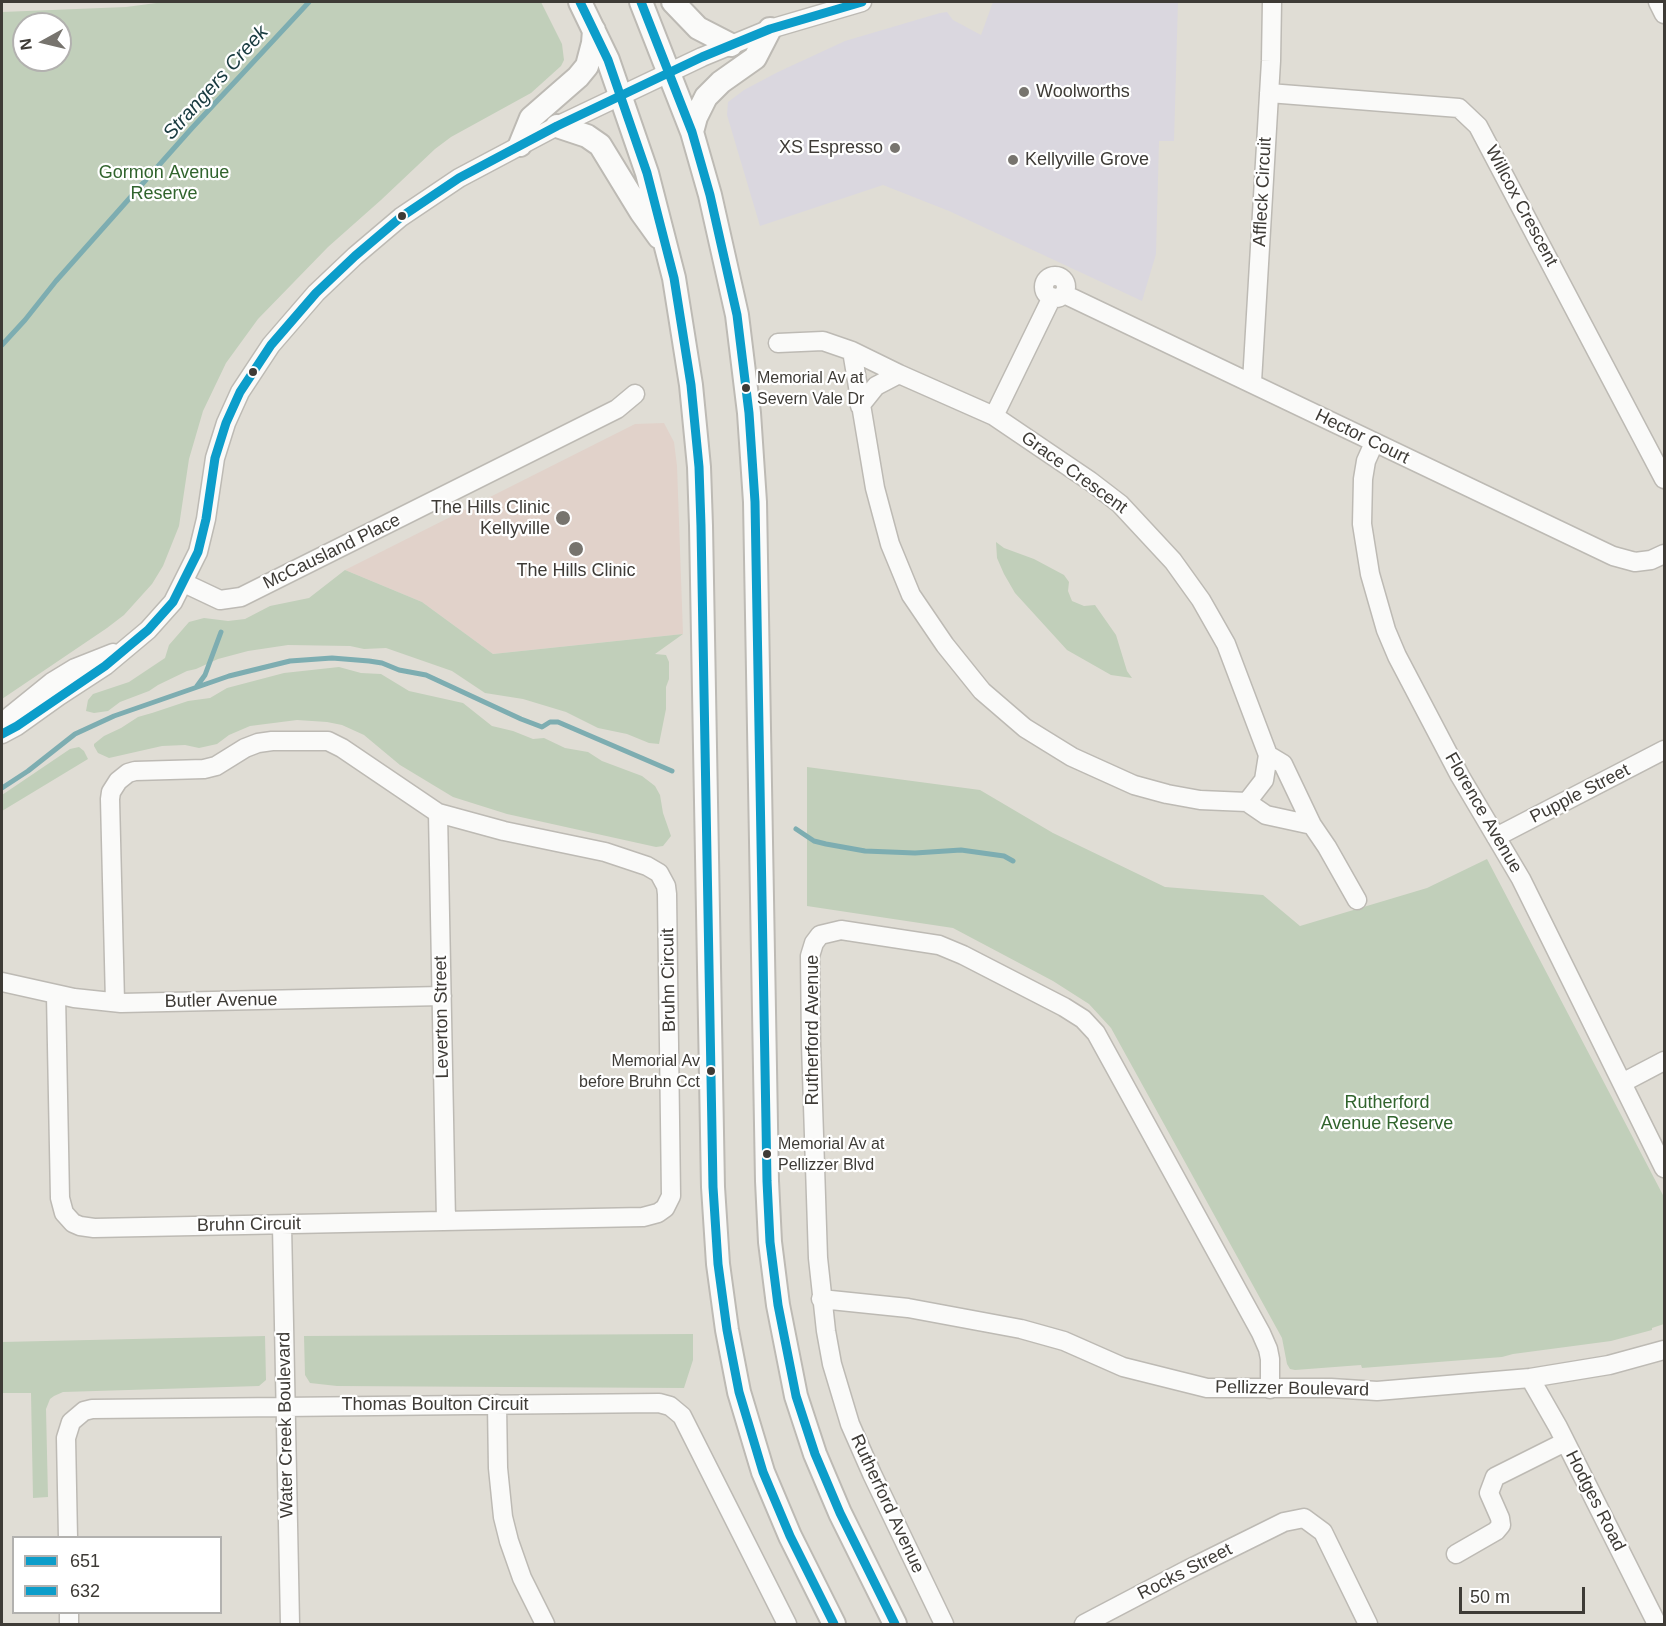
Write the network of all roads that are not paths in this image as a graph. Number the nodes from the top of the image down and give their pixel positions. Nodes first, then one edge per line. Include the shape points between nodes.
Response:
1 (580, 2) edge
2 (641, 2) edge
3 (673, 2) edge
4 (862, 2) edge
5 (1272, 2) edge
6 (1658, 2) edge
7 (1665, 14) edge
8 (594, 29) junction
9 (770, 29) junction
10 (731, 45) junction
11 (670, 72) junction
12 (1269, 93) junction
13 (621, 95) junction
14 (557, 126) junction
15 (692, 132) junction
16 (520, 145) junction
17 (668, 248) junction
18 (778, 343) dead end
19 (852, 351) junction
20 (899, 374) junction
21 (1252, 382) junction
22 (634, 394) dead end
23 (860, 406) junction
24 (994, 416) junction
25 (1374, 443) junction
26 (1665, 478) edge
27 (1665, 554) edge
28 (184, 583) junction
29 (121, 651) junction
30 (2, 728) edge
31 (2, 734) edge
32 (1665, 750) edge
33 (1268, 755) junction
34 (1247, 802) junction
35 (438, 813) junction
36 (1312, 825) junction
37 (1496, 837) junction
38 (1357, 900) dead end
39 (2, 982) edge
40 (56, 995) junction
41 (442, 996) junction
42 (115, 1002) junction
43 (1665, 1062) edge
44 (1622, 1083) junction
45 (1665, 1168) edge
46 (446, 1221) junction
47 (282, 1225) junction
48 (821, 1299) junction
49 (1665, 1350) edge
50 (1530, 1378) junction
51 (1270, 1389) junction
52 (497, 1404) junction
53 (286, 1406) junction
54 (1565, 1442) junction
55 (68, 1536) edge
56 (1456, 1554) dead end
57 (290, 1624) edge
58 (545, 1624) edge
59 (787, 1624) edge
60 (834, 1624) edge
61 (895, 1624) edge
62 (944, 1624) edge
63 (1084, 1624) edge
64 (1368, 1624) edge
65 (1657, 1624) edge

1 - 8 main road
2 - 11 main road
3 - 10 main road via 698,28
4 - 9 street
5 - 12 street, Affleck Circuit
6 - 7 street
8 - 13 main road
8 - 16 main road via 587,66 531,118
9 - 10 street
9 - 15 main road via 755,58 706,97
10 - 11 street
11 - 13 street
11 - 15 main road
12 - 21 street, Affleck Circuit
12 - 26 street, Willcox Crescent via 1459,108 1472,120
13 - 14 street
13 - 17 main road
14 - 16 street
14 - 17 main road via 600,145
15 - 61 main road via 735,305 749,413 755,513 767,1180 774,1276 791,1371 814,1454
16 - 28 street via 459,178 401,217 328,281 271,345 240,392 226,423 211,475 203,535
17 - 60 main road via 688,364 699,467 713,1187 718,1264 731,1357 763,1472
18 - 19 street, Grace Crescent via 823,341
19 - 20 street, Grace Crescent
19 - 23 street
20 - 23 street via 876,386
20 - 24 street, Grace Crescent
21 - 24 street, Hector Court via 1058,296
21 - 25 street, Hector Court
22 - 28 street, McCausland Place via 617,409 242,597 220,600
23 - 34 street via 890,544 911,595 982,691 1025,728 1102,772 1167,794
24 - 33 street, Grace Crescent via 1120,504 1173,561 1226,644
25 - 27 street, Hector Court via 1613,556 1635,562
25 - 37 street, Florence Avenue via 1363,479 1362,524 1370,574 1386,630
28 - 29 street via 161,616
29 - 30 street via 87,662 56,680 10,716
29 - 31 street via 93,675
32 - 37 street, Pupple Street
33 - 34 street via 1264,780
33 - 36 street, Grace Crescent via 1283,764
34 - 36 street via 1266,814
35 - 41 street, Leverton Street
35 - 42 street, Bruhn Circuit via 342,748 321,740 258,743 210,768 128,773 114,786 110,799
35 - 46 street, Bruhn Circuit via 619,856 653,869 663,879 667,894 673,1189 669,1202 658,1213 643,1217
36 - 38 street, Grace Crescent
37 - 44 street, Florence Avenue via 1521,879
39 - 40 street, Butler Avenue
40 - 42 street, Butler Avenue
40 - 47 street, Bruhn Circuit via 60,1198 68,1218 87,1228
41 - 42 street, Butler Avenue
41 - 46 street, Leverton Street
43 - 44 street
44 - 45 street, Florence Avenue
46 - 47 street, Bruhn Circuit
47 - 53 street, Water Creek Boulevard
48 - 51 street, Pellizzer Boulevard via 909,1308 1021,1329 1064,1341 1123,1366 1207,1388
48 - 51 street, Rutherford Avenue via 811,1044 810,956 814,942 820,934 841,930 939,945 1064,1007 1096,1033 1264,1340 1270,1359
48 - 62 street, Rutherford Avenue via 832,1364 850,1424
49 - 50 street, Pellizzer Boulevard via 1609,1365
50 - 51 street, Pellizzer Boulevard via 1377,1391
50 - 54 street, Hodges Road
52 - 53 street, Thomas Boulton Circuit
52 - 58 street via 503,1517 515,1560
52 - 59 street, Thomas Boulton Circuit via 659,1403 676,1409
53 - 55 street, Thomas Boulton Circuit via 92,1409 77,1416 66,1438
53 - 57 street, Water Creek Boulevard
54 - 56 street, Hodges Road via 1495,1477 1489,1493 1501,1525
54 - 65 street, Hodges Road
63 - 64 street, Rocks Street via 1185,1571 1304,1518 1323,1532

